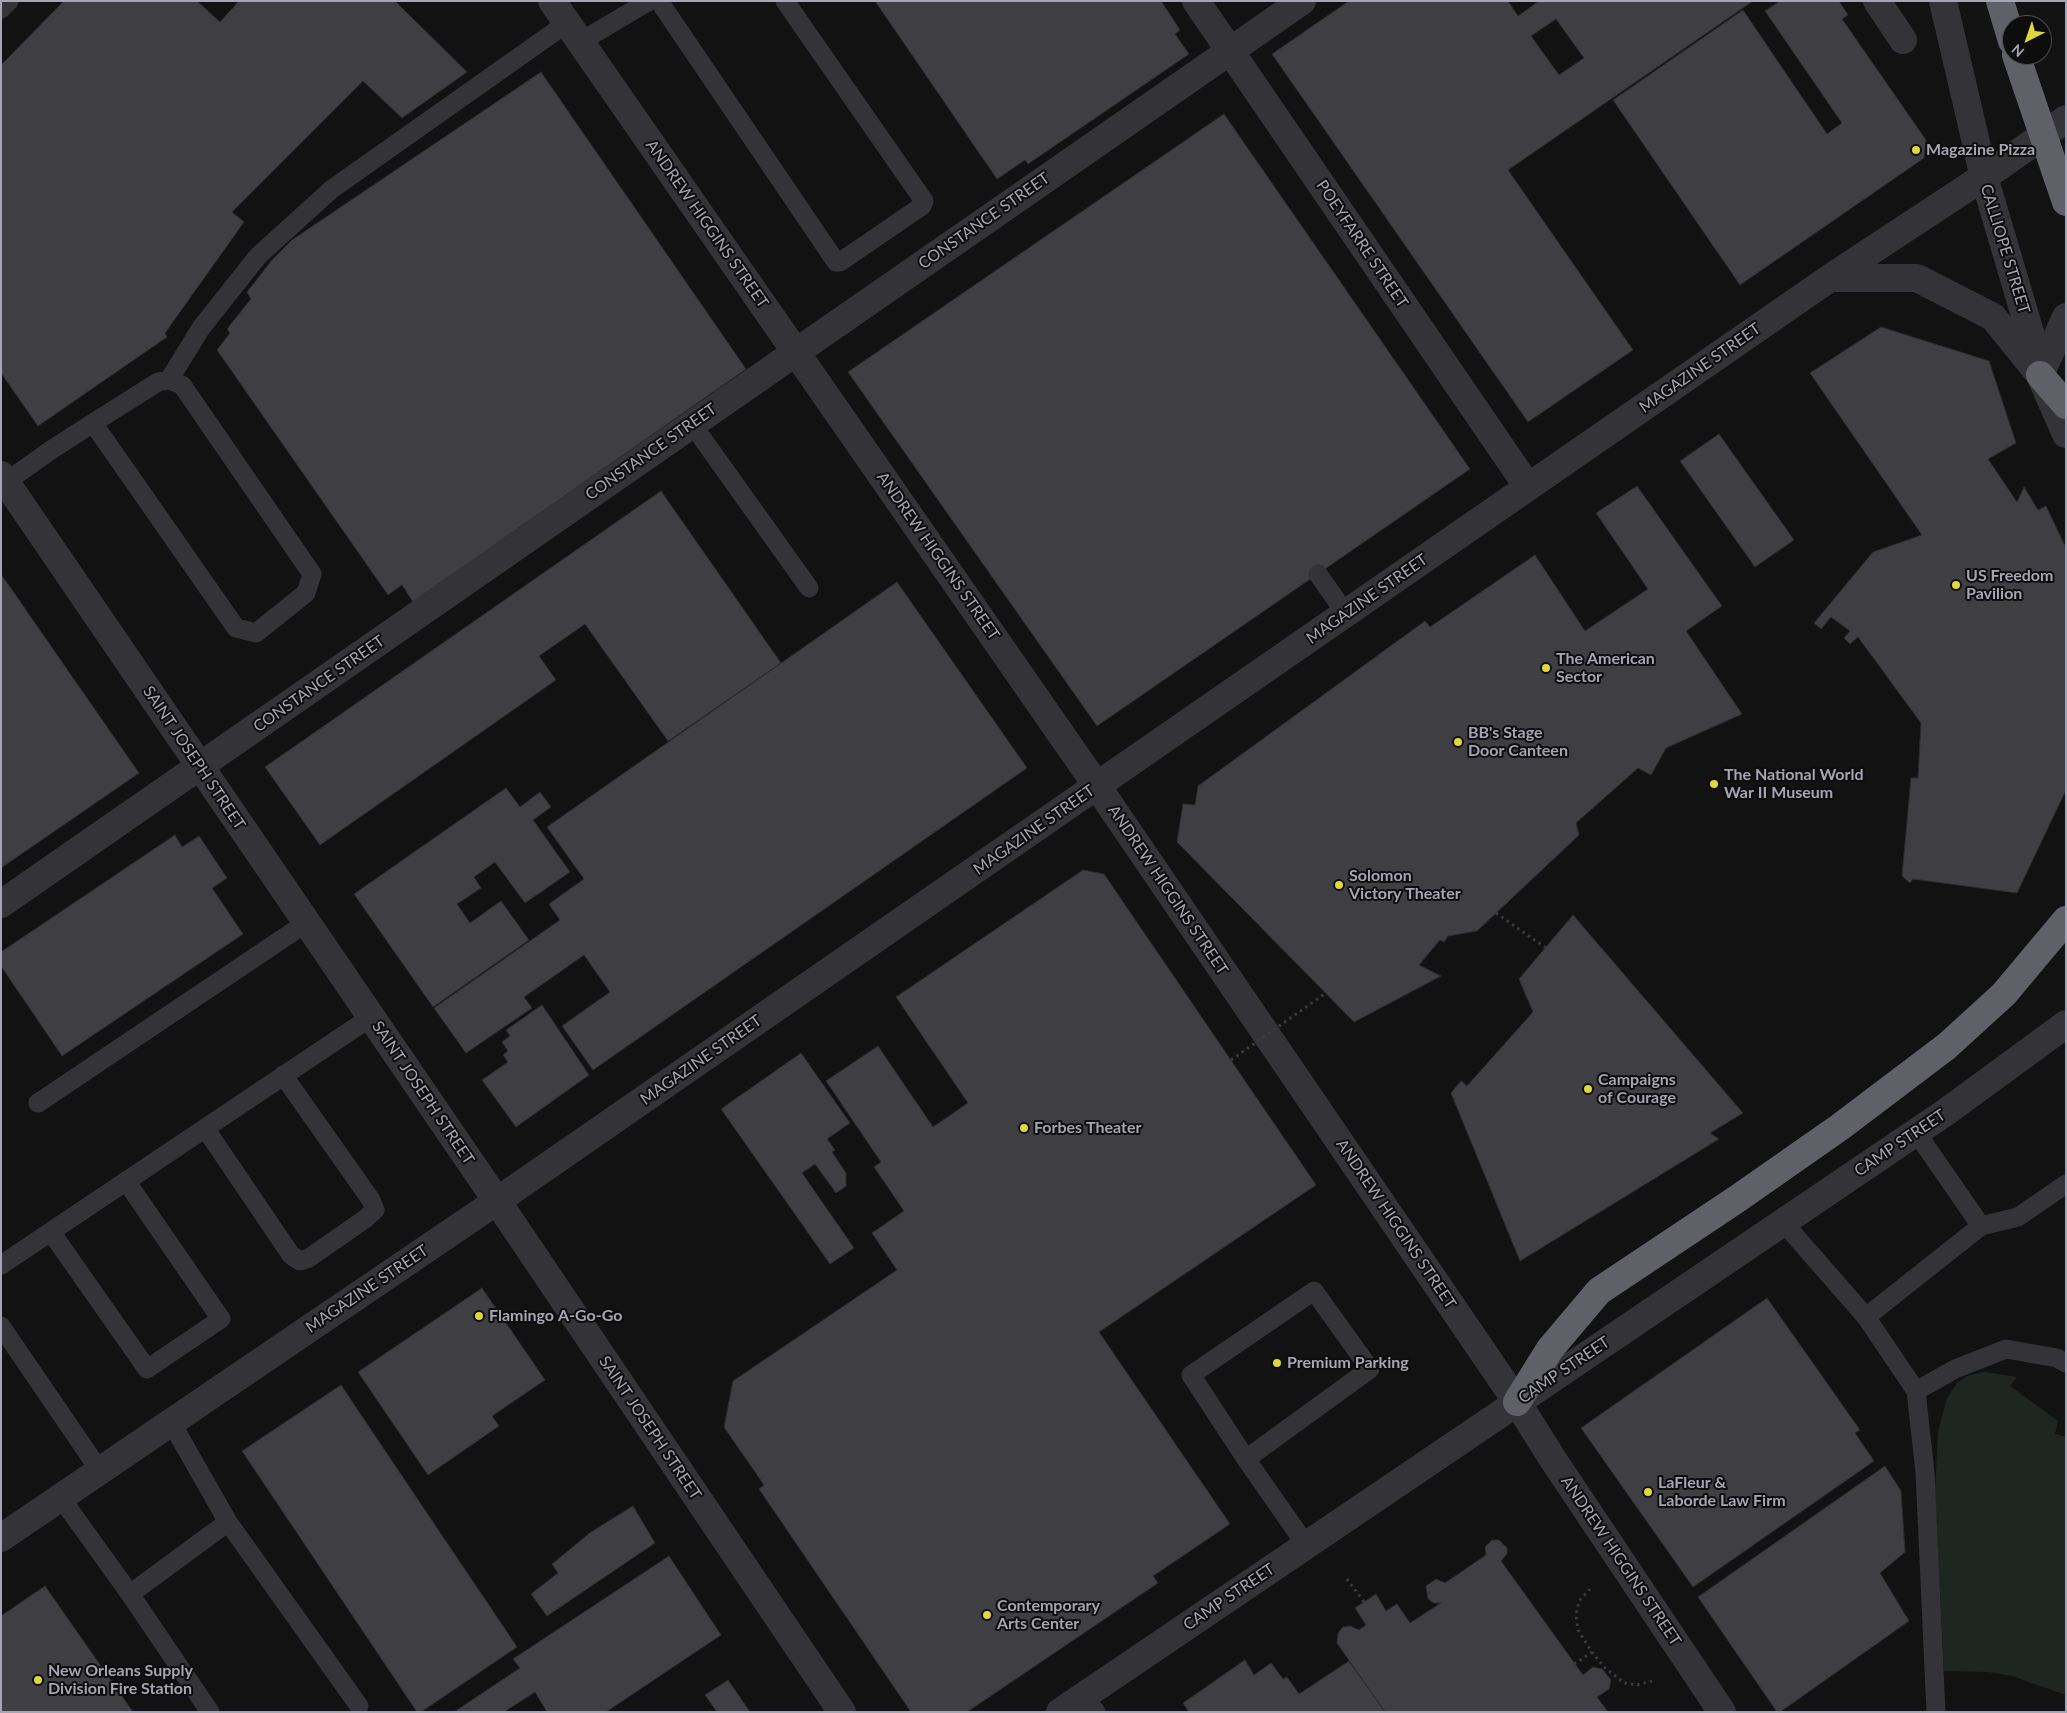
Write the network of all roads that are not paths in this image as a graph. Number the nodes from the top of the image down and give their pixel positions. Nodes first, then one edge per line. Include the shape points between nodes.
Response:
1 (9, 1) edge
2 (649, 1) edge
3 (659, 1) edge
4 (785, 1) edge
5 (1196, 1) edge
6 (1302, 1) edge
7 (1877, 1) edge
8 (1943, 1) edge
9 (2000, 1) edge
10 (1, 9) edge
11 (2004, 15) edge
12 (566, 22) edge
13 (1903, 40) dead end
14 (1230, 51) junction
15 (2019, 65) edge
16 (2066, 118) edge
17 (1984, 177) junction
18 (2066, 202) edge
19 (1830, 278) junction
20 (2066, 317) edge
21 (796, 351) junction
22 (2040, 375) junction
23 (169, 380) junction
24 (2066, 405) edge
25 (93, 423) junction
26 (692, 424) junction
27 (2066, 434) edge
28 (3, 479) edge
29 (1528, 487) junction
30 (1318, 574) dead end
31 (809, 588) dead end
32 (1346, 614) junction
33 (200, 767) junction
34 (1097, 786) junction
35 (1, 904) edge
36 (2066, 920) edge
37 (306, 923) junction
38 (371, 1016) junction
39 (2066, 1024) edge
40 (283, 1076) junction
41 (38, 1103) dead end
42 (205, 1128) junction
43 (1916, 1132) junction
44 (126, 1181) junction
45 (2066, 1184) edge
46 (497, 1201) junction
47 (1783, 1222) junction
48 (1981, 1226) junction
49 (51, 1232) junction
50 (1, 1265) edge
51 (1866, 1317) junction
52 (1, 1326) edge
53 (2066, 1363) edge
54 (1916, 1391) junction
55 (1517, 1402) junction
56 (171, 1422) junction
57 (1246, 1459) junction
58 (100, 1471) junction
59 (61, 1498) junction
60 (228, 1522) junction
61 (1, 1538) edge
62 (1306, 1545) junction
63 (130, 1594) junction
64 (1090, 1704) edge
65 (359, 1706) dead end
66 (210, 1712) edge
67 (842, 1712) edge
68 (1060, 1712) edge
69 (1722, 1712) edge
70 (1936, 1712) edge

1 - 10 lane
2 - 12 lane
3 - 4 lane via 836,262 840,262 922,206 924,201
5 - 14 street, POEYFARRE STREET
6 - 14 street, CONSTANCE STREET
7 - 13 street
8 - 17 street, CALLIOPE STREET
9 - 11 highway
12 - 21 street, ANDREW HIGGINS STREET
12 - 23 lane via 332,189 258,256 201,328
14 - 21 street, CONSTANCE STREET
14 - 29 street, POEYFARRE STREET
15 - 18 highway, bridge
16 - 17 street, MAGAZINE STREET
17 - 19 street, MAGAZINE STREET
17 - 22 street, CALLIOPE STREET
19 - 22 street via 1917,278 1993,317
19 - 29 street, MAGAZINE STREET
20 - 22 street
21 - 26 street, CONSTANCE STREET
21 - 34 street, ANDREW HIGGINS STREET
22 - 24 highway
22 - 27 street, CALLIOPE STREET
23 - 25 lane via 158,382
23 - 25 lane via 182,386 312,574 306,593 256,633 236,628
25 - 28 lane
26 - 31 lane
26 - 33 street, CONSTANCE STREET
28 - 33 street, SAINT JOSEPH STREET
29 - 32 street, MAGAZINE STREET
30 - 32 lane
32 - 34 street, MAGAZINE STREET
33 - 35 street, CONSTANCE STREET
33 - 37 street, SAINT JOSEPH STREET
34 - 46 street, MAGAZINE STREET
34 - 55 street, ANDREW HIGGINS STREET
36 - 55 highway via 2004,994 1947,1046 1840,1128 1599,1291 1550,1349
37 - 38 street, SAINT JOSEPH STREET
37 - 41 lane
38 - 40 lane
38 - 46 street, SAINT JOSEPH STREET
39 - 43 street, CAMP STREET
40 - 42 lane
40 - 42 lane via 375,1210 309,1258 300,1261 290,1255
42 - 44 lane
43 - 47 street, CAMP STREET
43 - 48 lane
44 - 49 lane
44 - 49 lane via 221,1319 147,1370
45 - 48 lane via 2018,1217
46 - 56 street, MAGAZINE STREET
46 - 67 street, SAINT JOSEPH STREET
47 - 51 lane
47 - 55 street, CAMP STREET
48 - 51 lane
49 - 50 lane
51 - 54 lane
52 - 58 lane
53 - 54 lane via 2057,1358 2006,1349 1954,1369
54 - 70 lane via 1925,1472
55 - 62 street, CAMP STREET
55 - 69 street, ANDREW HIGGINS STREET
56 - 58 street, MAGAZINE STREET
56 - 60 lane
57 - 57 lane via 1191,1375 1314,1291 1370,1369
57 - 62 lane
58 - 59 street, MAGAZINE STREET
59 - 61 street, MAGAZINE STREET
59 - 63 lane
60 - 63 lane
60 - 65 lane
62 - 64 street, CAMP STREET
63 - 66 lane
64 - 68 street, CAMP STREET

